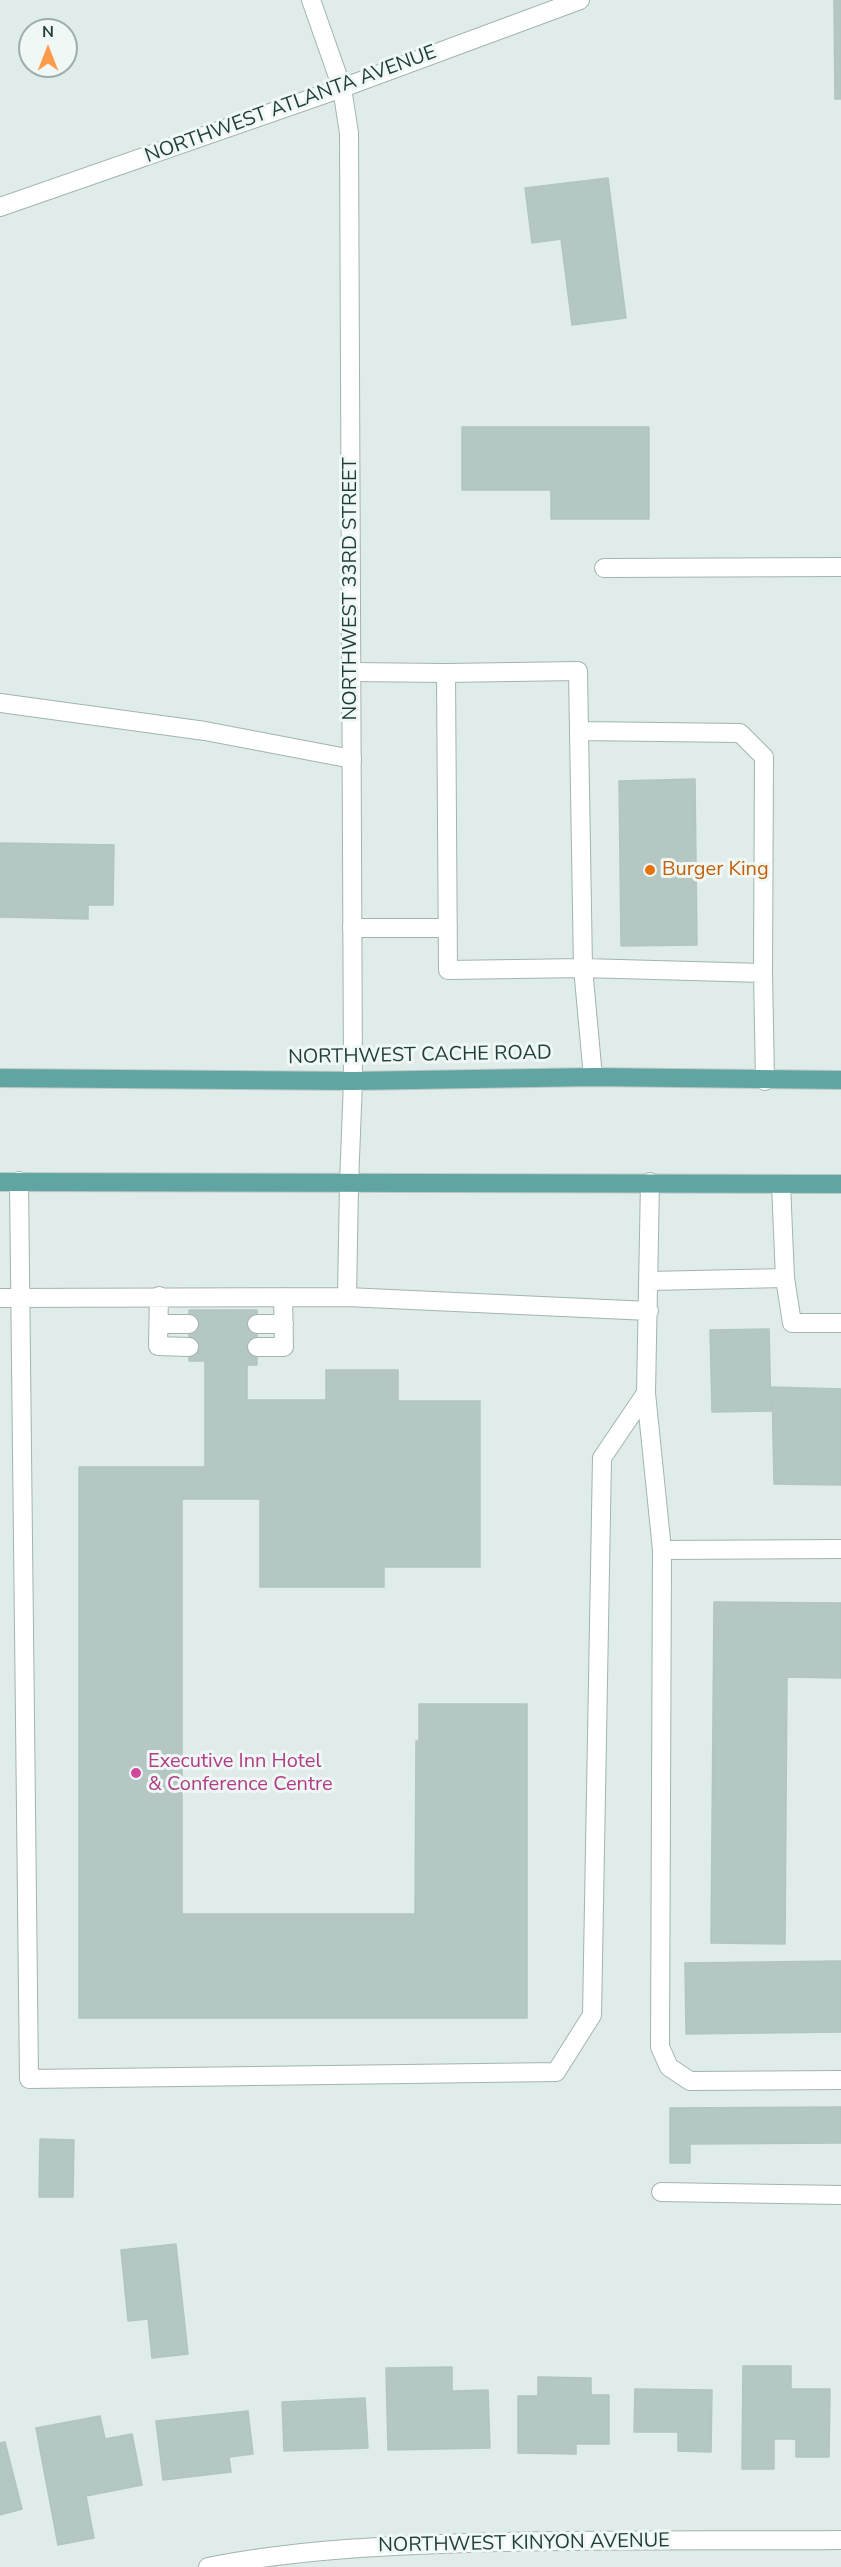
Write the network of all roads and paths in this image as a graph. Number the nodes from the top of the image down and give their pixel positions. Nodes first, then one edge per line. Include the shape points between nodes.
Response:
1 (311, 0) edge
2 (580, 0) edge
3 (342, 88) junction
4 (0, 207) edge
5 (841, 567) edge
6 (604, 568) dead end
7 (351, 672) junction
8 (446, 673) junction
9 (0, 703) edge
10 (580, 731) junction
11 (352, 759) junction
12 (352, 928) junction
13 (448, 928) junction
14 (583, 968) junction
15 (763, 973) junction
16 (593, 1077) junction
17 (0, 1078) edge
18 (841, 1080) edge
19 (353, 1081) junction
20 (765, 1081) junction
21 (19, 1181) junction
22 (0, 1182) edge
23 (650, 1182) junction
24 (349, 1184) junction
25 (781, 1184) junction
26 (841, 1184) edge
27 (785, 1278) junction
28 (649, 1281) junction
29 (22, 1296) junction
30 (159, 1296) junction
31 (283, 1297) junction
32 (0, 1298) edge
33 (347, 1298) junction
34 (649, 1311) junction
35 (841, 1323) edge
36 (159, 1324) junction
37 (189, 1324) dead end
38 (257, 1324) dead end
39 (284, 1324) junction
40 (189, 1347) dead end
41 (257, 1347) dead end
42 (646, 1393) junction
43 (841, 1549) edge
44 (662, 1550) junction
45 (841, 2080) edge
46 (661, 2192) dead end
47 (841, 2195) edge
48 (841, 2540) edge
49 (208, 2567) edge

1 - 3 street, NORTHWEST 33RD STREET
2 - 3 street, NORTHWEST ATLANTA AVENUE
3 - 4 street, NORTHWEST ATLANTA AVENUE
3 - 7 street, NORTHWEST 33RD STREET via 349,133
5 - 6 street
7 - 8 street
7 - 11 street, NORTHWEST 33RD STREET
8 - 10 street via 578,671
8 - 13 street
9 - 11 street via 205,731
10 - 14 street
10 - 15 street via 740,733 764,757
11 - 12 street, NORTHWEST 33RD STREET
12 - 13 street
12 - 19 street, NORTHWEST 33RD STREET
13 - 14 street via 448,970
14 - 15 street
14 - 16 street
15 - 20 street
16 - 19 main road, NORTHWEST CACHE ROAD
16 - 20 main road, NORTHWEST CACHE ROAD
17 - 19 main road, NORTHWEST CACHE ROAD
18 - 20 main road, NORTHWEST CACHE ROAD
19 - 24 street, NORTHWEST 33RD STREET
21 - 22 main road
21 - 24 main road
21 - 29 street
23 - 24 main road
23 - 25 main road
23 - 28 street
24 - 33 street, NORTHWEST 33RD STREET
25 - 26 main road
25 - 27 street
27 - 28 street
27 - 35 street via 792,1323
28 - 34 street
29 - 30 street
29 - 32 street
29 - 42 street via 28,2079 556,2072 592,2015 602,1458
30 - 31 street
30 - 36 street
31 - 33 street
31 - 39 street
33 - 34 street
34 - 42 street
36 - 37 street
36 - 40 street via 158,1346
38 - 39 street
39 - 41 street via 284,1347
42 - 44 street
43 - 44 street
44 - 45 street via 660,2047 669,2067 690,2081
46 - 47 street
48 - 49 street, NORTHWEST KINYON AVENUE via 525,2541 393,2546 253,2558

